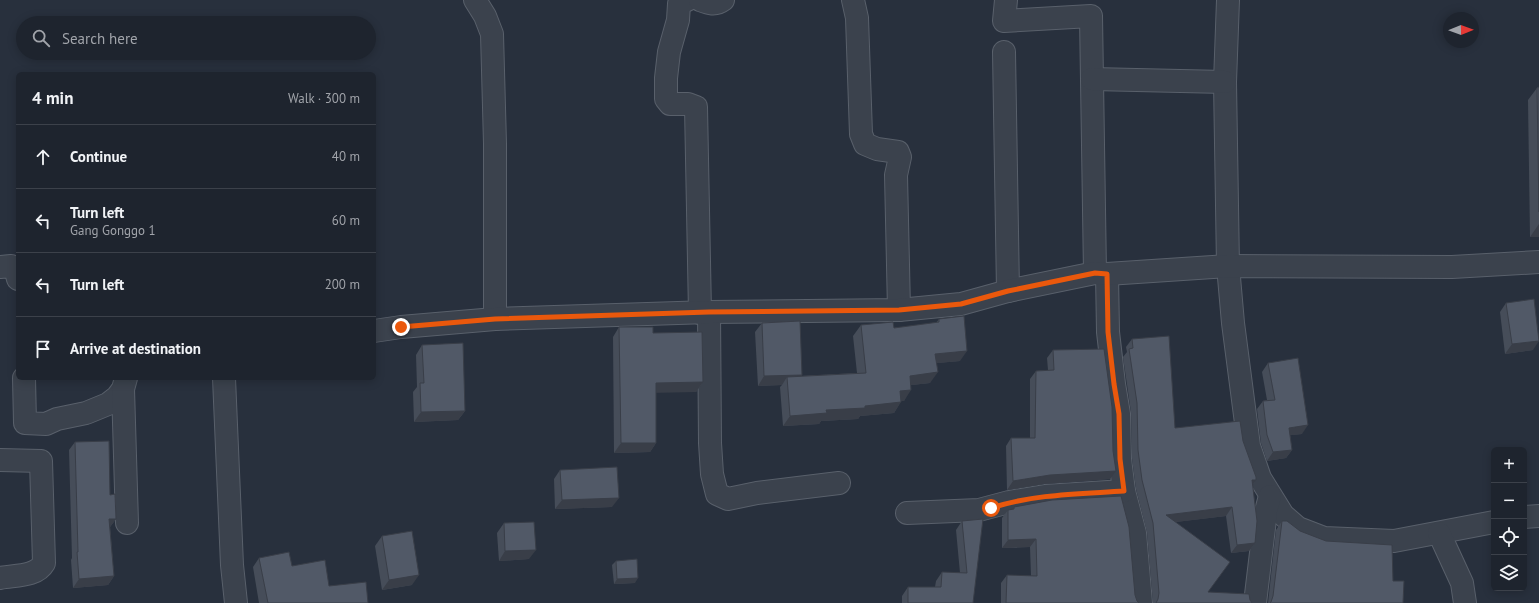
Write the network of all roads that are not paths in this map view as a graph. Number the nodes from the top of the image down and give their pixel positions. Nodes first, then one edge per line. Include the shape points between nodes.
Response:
1 (475, 0) edge
2 (686, 0) edge
3 (700, 0) edge
4 (723, 0) edge
5 (853, 0) edge
6 (1006, 0) edge
7 (1228, 0) edge
8 (1004, 52) dead end
9 (1092, 79) junction
10 (1225, 82) junction
11 (1539, 262) edge
12 (1228, 266) junction
13 (0, 267) edge
14 (16, 272) edge
15 (1101, 273) junction
16 (1008, 291) junction
17 (899, 310) junction
18 (704, 312) junction
19 (495, 319) junction
20 (376, 331) edge
21 (24, 380) edge
22 (224, 380) edge
23 (124, 383) edge
24 (0, 460) edge
25 (839, 483) dead end
26 (1124, 491) junction
27 (1270, 496) junction
28 (907, 513) dead end
29 (1539, 516) edge
30 (1527, 517) edge
31 (128, 523) dead end
32 (1491, 523) edge
33 (1439, 533) junction
34 (0, 578) edge
35 (236, 603) edge
36 (1141, 603) edge
37 (1255, 603) edge
38 (1466, 603) edge

1 - 19 street via 492,34
2 - 18 street via 679,4 678,20 669,52 666,99 670,104 688,104 696,107
3 - 4 street via 710,4
5 - 17 street via 857,18 861,134 865,144 877,149 898,152 900,157 896,175
6 - 9 street via 1004,21 1091,16
7 - 10 street
8 - 16 street
9 - 10 street
9 - 15 street
10 - 12 street
11 - 12 street via 1452,267
12 - 15 street
12 - 27 street via 1249,446 1260,478
13 - 14 street via 10,266
15 - 16 street
15 - 26 street via 1119,414
16 - 17 street via 961,304
17 - 18 street
18 - 19 street
18 - 25 street via 712,474 717,494 728,499
19 - 20 street
21 - 23 street via 25,424 46,424 108,404 117,397
22 - 35 street
23 - 31 street
24 - 34 street via 41,461 44,563 40,570 33,573
26 - 28 street via 1045,496 979,510
26 - 36 street via 1135,533
27 - 33 street via 1289,521 1298,528 1324,538 1394,541
27 - 37 street
29 - 30 street
32 - 33 street
33 - 38 street via 1462,583

